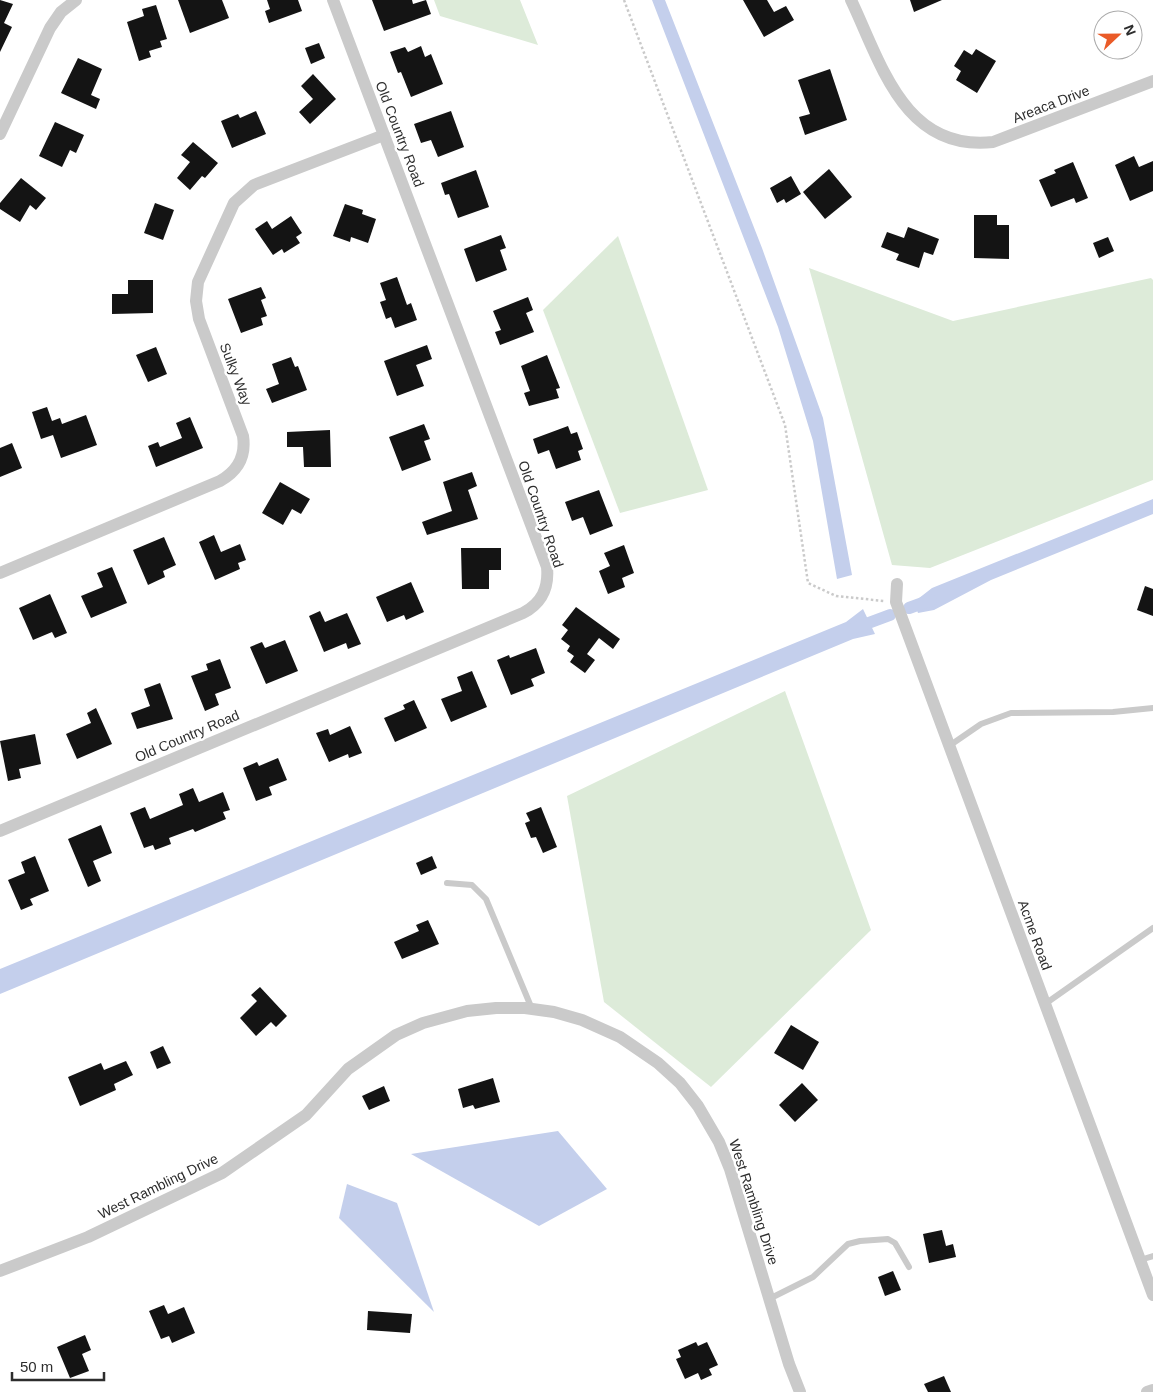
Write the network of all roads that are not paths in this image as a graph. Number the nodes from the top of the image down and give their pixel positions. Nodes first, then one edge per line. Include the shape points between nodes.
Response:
1 (76, 0) edge
2 (333, 0) edge
3 (851, 0) edge
4 (1153, 81) edge
5 (0, 134) edge
6 (384, 135) junction
7 (0, 573) edge
8 (897, 584) dead end
9 (1153, 708) edge
10 (950, 746) junction
11 (0, 831) edge
12 (447, 883) dead end
13 (1153, 928) edge
14 (1045, 1004) junction
15 (532, 1009) junction
16 (1153, 1256) edge
17 (1140, 1260) junction
18 (909, 1267) dead end
19 (0, 1271) edge
20 (1153, 1295) edge
21 (769, 1299) junction
22 (1153, 1390) edge
23 (800, 1392) edge
24 (1147, 1392) edge

1 - 5 street via 61,12 50,28
2 - 6 street, Old Country Road
3 - 4 street, Areaca Drive via 878,62 901,101 933,132 957,141 993,142
6 - 7 street, Sulky Way via 254,185 234,203 202,273 196,291 197,310 243,436 243,454 235,471 220,482
6 - 11 street, Old Country Road via 547,567 544,594 524,613
8 - 10 street, Acme Road via 896,602
9 - 10 lane via 1113,712 1011,713 981,724
10 - 14 street, Acme Road
12 - 15 lane via 472,885 486,899
13 - 14 lane
14 - 17 street, Acme Road
15 - 19 street, West Rambling Drive via 467,1011 423,1023 396,1035 348,1068 306,1115 222,1173 88,1236
15 - 21 street, West Rambling Drive via 582,1020 618,1035 680,1083 719,1142
16 - 17 lane
17 - 20 street, Acme Road
18 - 21 lane via 896,1244 888,1239 860,1241 848,1244 813,1277
21 - 23 street, West Rambling Drive
22 - 24 street

